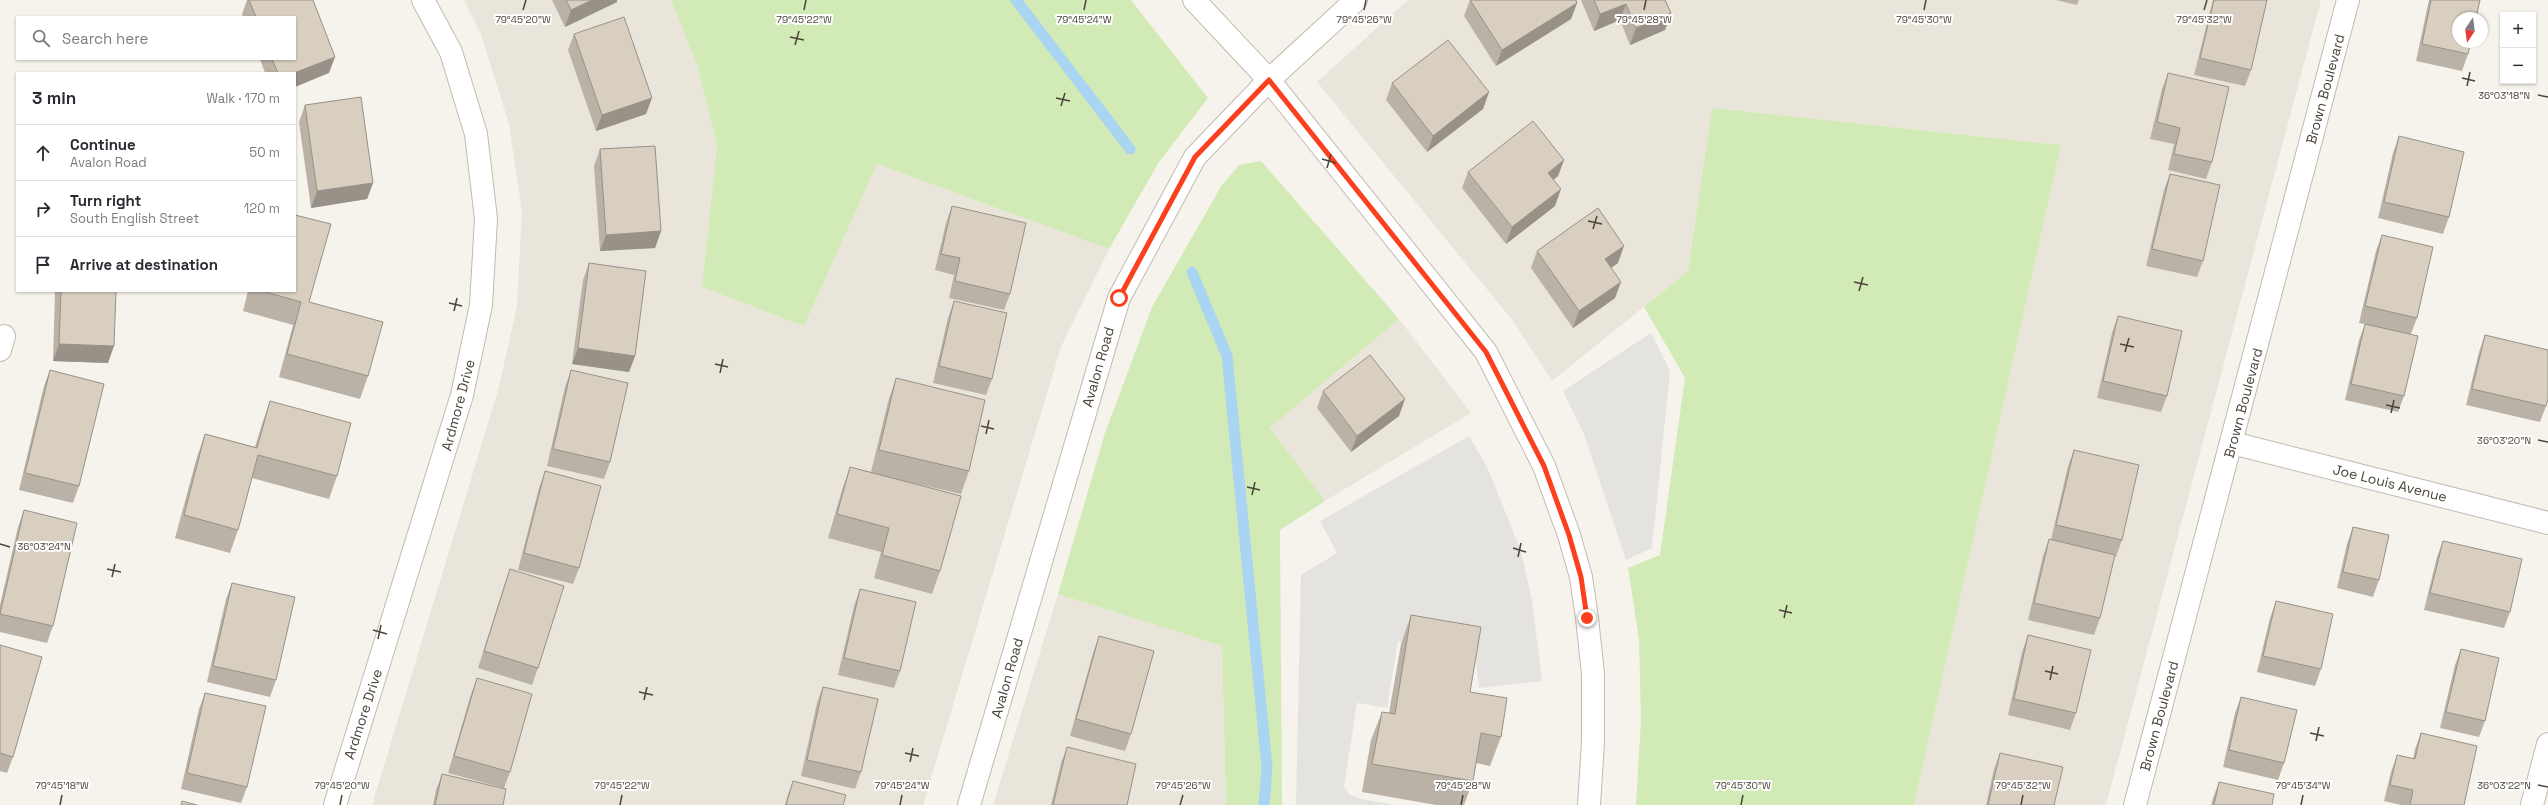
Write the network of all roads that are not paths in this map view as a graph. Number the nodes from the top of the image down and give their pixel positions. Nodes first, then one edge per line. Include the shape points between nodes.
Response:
1 (423, 0) edge
2 (1194, 0) edge
3 (1356, 0) edge
4 (2348, 0) edge
5 (1269, 80) junction
6 (2232, 443) junction
7 (2548, 523) edge
8 (2548, 744) edge
9 (335, 805) edge
10 (969, 805) edge
11 (1589, 805) edge
12 (2136, 805) edge
13 (2532, 805) edge

1 - 9 street, Ardmore Drive via 451,52 476,134 486,219 481,305 462,395
2 - 5 street
3 - 5 street, Avalon Road
4 - 6 street, Brown Boulevard
5 - 10 street, Avalon Road via 1195,157 1119,298
5 - 11 street via 1486,352 1544,466 1569,535 1581,577 1586,612 1593,674 1593,742
6 - 7 street, Joe Louis Avenue
6 - 12 street, Brown Boulevard
8 - 13 street

